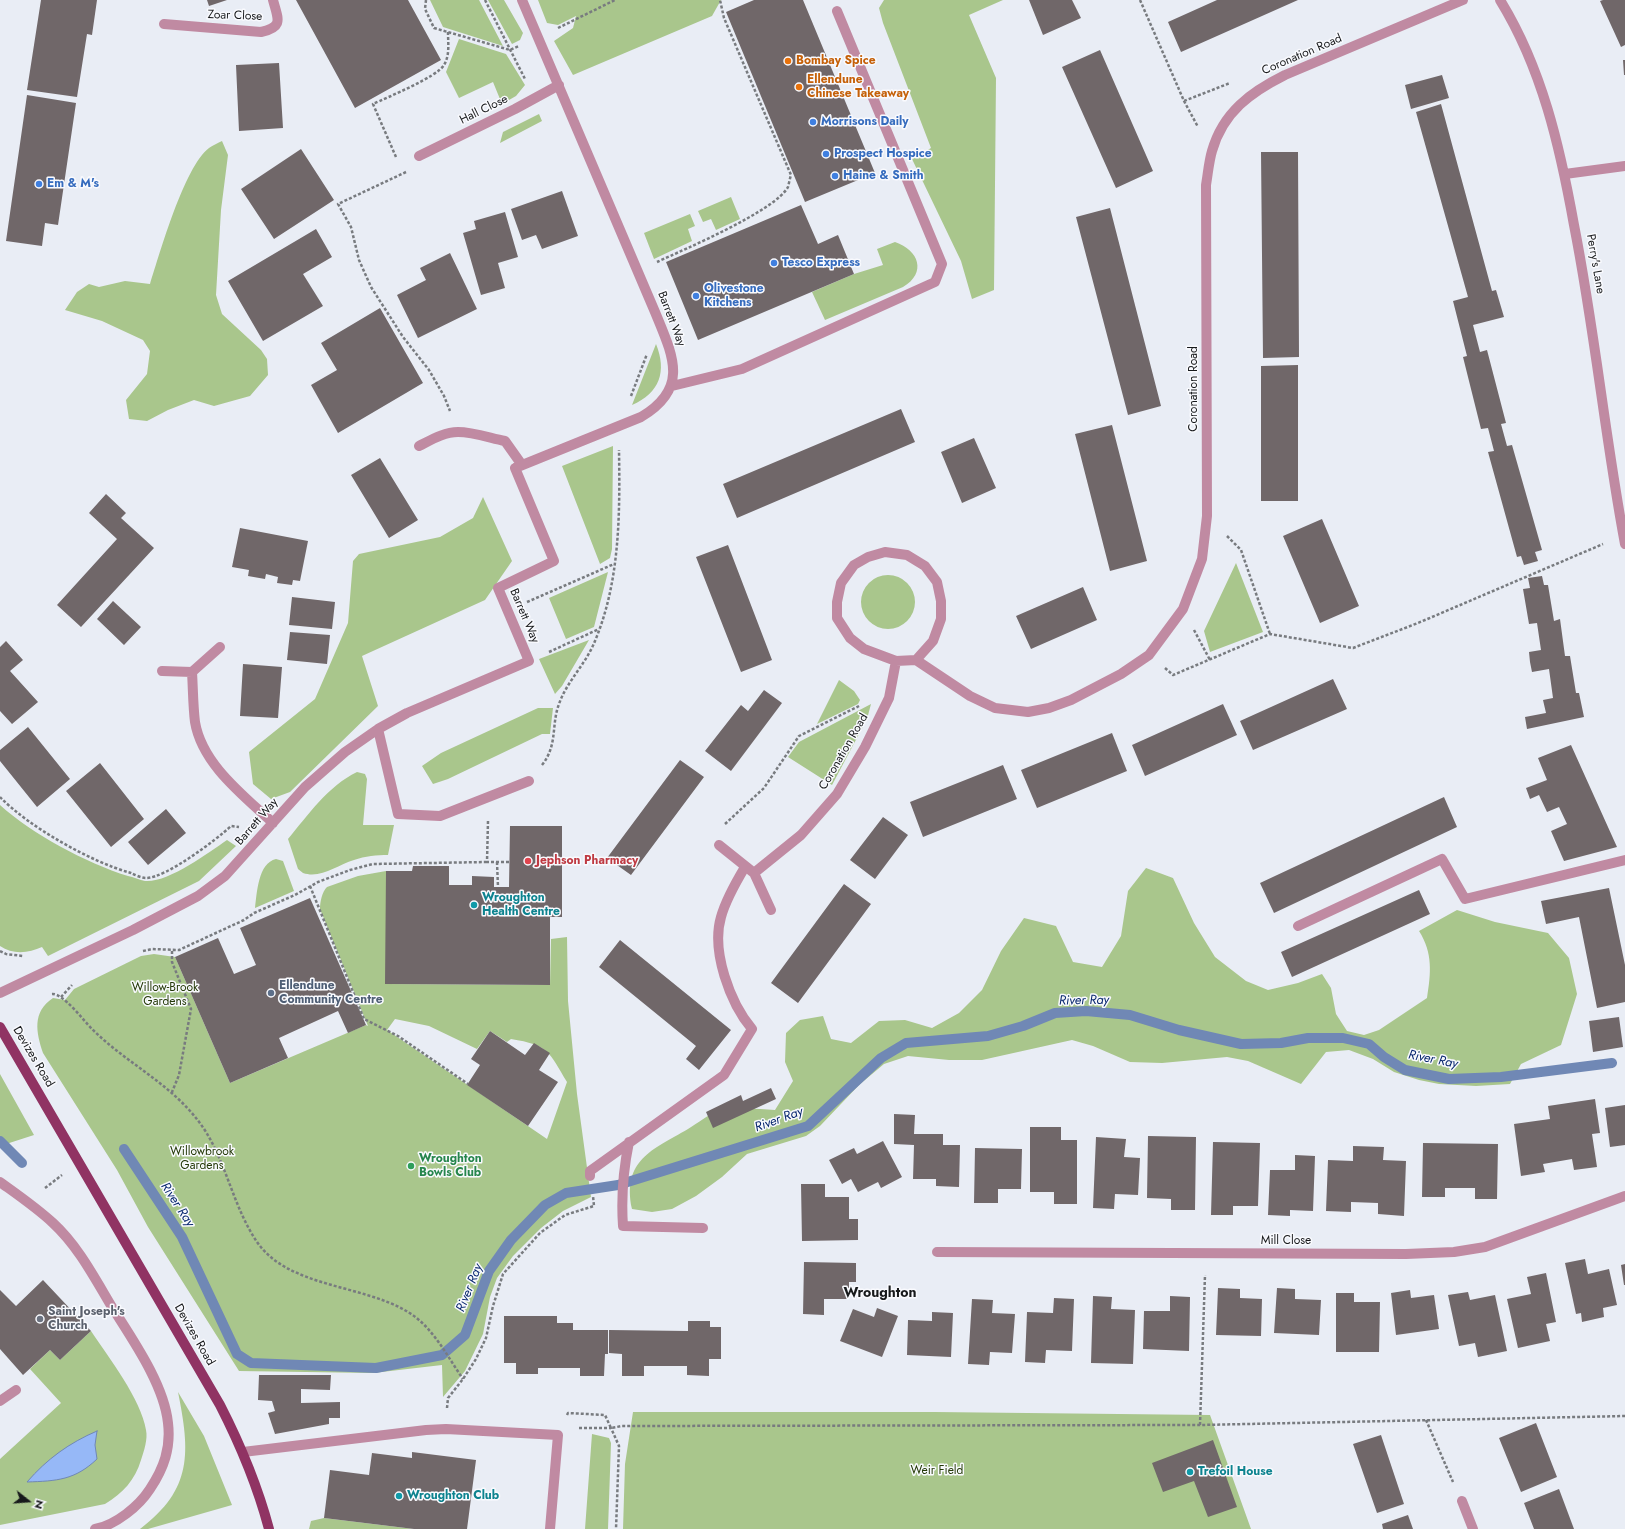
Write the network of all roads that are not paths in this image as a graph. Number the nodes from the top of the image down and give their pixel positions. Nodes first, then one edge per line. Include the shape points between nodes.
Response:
1 (273, 0) edge
2 (522, 0) edge
3 (1463, 0) edge
4 (1500, 0) edge
5 (837, 11) dead end
6 (164, 24) dead end
7 (558, 85) junction
8 (419, 156) road end
9 (1625, 166) edge
10 (1565, 174) junction
11 (672, 386) junction
12 (419, 446) dead end
13 (522, 465) junction
14 (1625, 544) edge
15 (220, 647) dead end
16 (916, 660) junction
17 (896, 661) junction
18 (162, 671) dead end
19 (192, 672) junction
20 (378, 729) junction
21 (529, 781) dead end
22 (273, 823) junction
23 (718, 845) road end
24 (1625, 860) edge
25 (745, 867) junction
26 (754, 874) junction
27 (771, 910) dead end
28 (1298, 926) dead end
29 (0, 993) edge
30 (0, 1026) edge
31 (629, 1142) junction
32 (590, 1176) dead end
33 (0, 1182) edge
34 (1625, 1196) edge
35 (703, 1228) dead end
36 (936, 1252) dead end
37 (16, 1390) dead end
38 (0, 1401) edge
39 (244, 1452) junction
40 (1462, 1500) road end
41 (95, 1529) edge
42 (269, 1529) edge
43 (550, 1529) edge
44 (1473, 1529) edge

1 - 6 street, Zoar Close via 278,25 261,32
2 - 7 street, Barrett Way
3 - 16 street, Coronation Road via 1258,88 1241,103 1218,135 1212,151 1206,184 1207,516 1202,559 1183,609 1149,655 1121,674 1072,700 1028,712 995,708 970,696
4 - 10 street, Perry's Lane via 1531,61
5 - 11 street via 942,264 934,282 742,369
7 - 8 street, Hall Close
7 - 11 street, Barrett Way via 667,341 672,359
9 - 10 street
10 - 14 street, Perry's Lane via 1589,307
11 - 13 street via 655,409 641,417
12 - 13 street via 439,436 457,432 505,441
13 - 20 street, Barrett Way via 515,468 554,561 498,588 528,661 408,713
15 - 19 street
16 - 17 street
16 - 17 street via 933,641 941,618 937,582 925,566 907,556 885,552 854,565 841,584 837,618 850,638 864,649
17 - 26 street, Coronation Road via 889,698 837,794 801,835
18 - 19 street
19 - 22 street via 195,722 203,747 218,769
20 - 21 street via 398,814 440,816
20 - 22 street, Barrett Way via 345,752 305,787
22 - 29 street, Barrett Way via 225,876 198,896
23 - 25 street
24 - 28 street via 1465,899 1442,859
25 - 26 street
25 - 31 street via 721,917 718,940 727,987 742,1017 752,1029 724,1076
26 - 27 street
30 - 39 main road, Devizes Road via 220,1405
31 - 32 street via 590,1170
31 - 35 street via 621,1198 623,1226
33 - 41 street via 54,1224 77,1249 147,1363 168,1422 168,1449 161,1472 143,1499 117,1519
34 - 36 street, Mill Close via 1502,1242 1454,1252
37 - 38 street
39 - 42 main road, Devizes Road
39 - 43 street via 446,1429 558,1435
40 - 44 street

